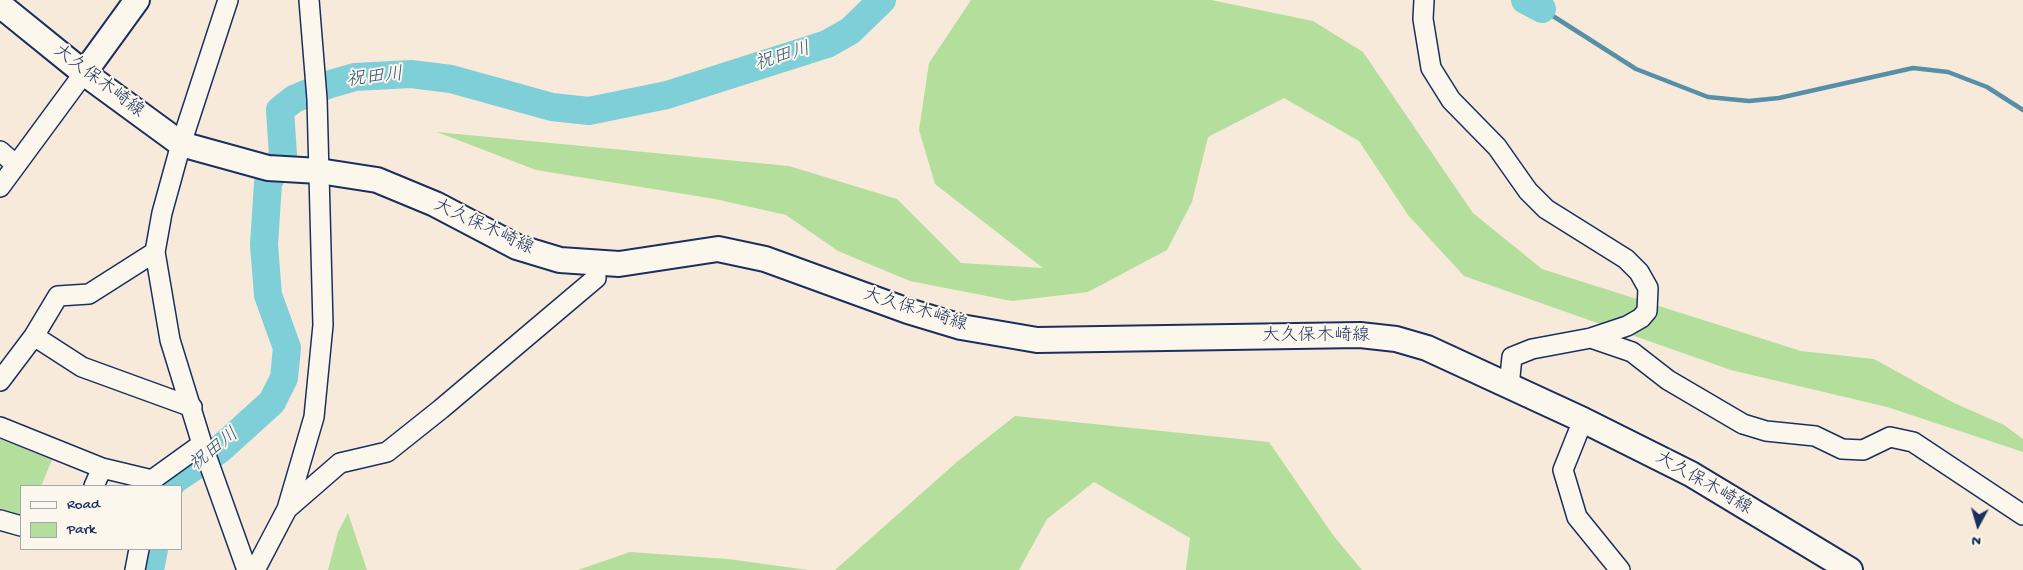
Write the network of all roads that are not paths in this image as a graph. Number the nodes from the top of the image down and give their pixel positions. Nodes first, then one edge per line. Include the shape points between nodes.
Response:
1 (137, 0) edge
2 (228, 0) edge
3 (310, 0) edge
4 (1424, 0) edge
5 (0, 5) edge
6 (84, 73) junction
7 (181, 144) junction
8 (0, 151) edge
9 (16, 165) junction
10 (319, 171) junction
11 (0, 187) edge
12 (154, 252) junction
13 (595, 264) junction
14 (34, 336) junction
15 (1590, 338) junction
16 (0, 381) edge
17 (1510, 386) junction
18 (192, 407) junction
19 (1583, 420) junction
20 (0, 427) edge
21 (202, 444) junction
22 (102, 468) junction
23 (151, 483) edge
24 (94, 485) edge
25 (287, 509) junction
26 (2023, 515) edge
27 (0, 520) edge
28 (20, 526) edge
29 (138, 550) edge
30 (135, 570) edge
31 (247, 570) edge
32 (255, 570) edge
33 (1620, 570) edge
34 (1850, 570) edge

1 - 6 main road
2 - 7 street
3 - 10 street
4 - 15 street via 1423,19 1431,68 1451,100 1497,147 1528,191 1546,209 1626,258 1645,281 1648,288 1647,311 1641,318
5 - 6 main road, 大久保木崎線
6 - 7 main road, 大久保木崎線
6 - 9 street
7 - 10 main road, 大久保木崎線 via 276,168
7 - 12 street
8 - 9 street
9 - 11 street
10 - 13 main road, 大久保木崎線 via 377,180 435,204 517,247 560,260
10 - 25 street via 323,325 314,417
12 - 14 street via 89,294 58,296
12 - 18 street via 170,340
13 - 17 main road, 大久保木崎線 via 619,264 718,249 765,259 961,327 1037,340 1360,335 1396,339 1427,348
13 - 25 street via 596,278 441,409 386,452 340,463
14 - 16 street
14 - 18 street via 82,368
15 - 17 street via 1532,349 1512,357
15 - 26 street via 1632,352 1668,380 1744,424 1766,431 1815,436 1842,449 1863,450 1890,437 1913,442
17 - 19 main road, 大久保木崎線
18 - 21 street
19 - 33 street via 1563,470 1577,517
19 - 34 main road, 大久保木崎線 via 1691,474
20 - 22 street
21 - 23 street
21 - 31 street
22 - 23 street
22 - 24 street
25 - 32 street
27 - 28 street
29 - 30 street

